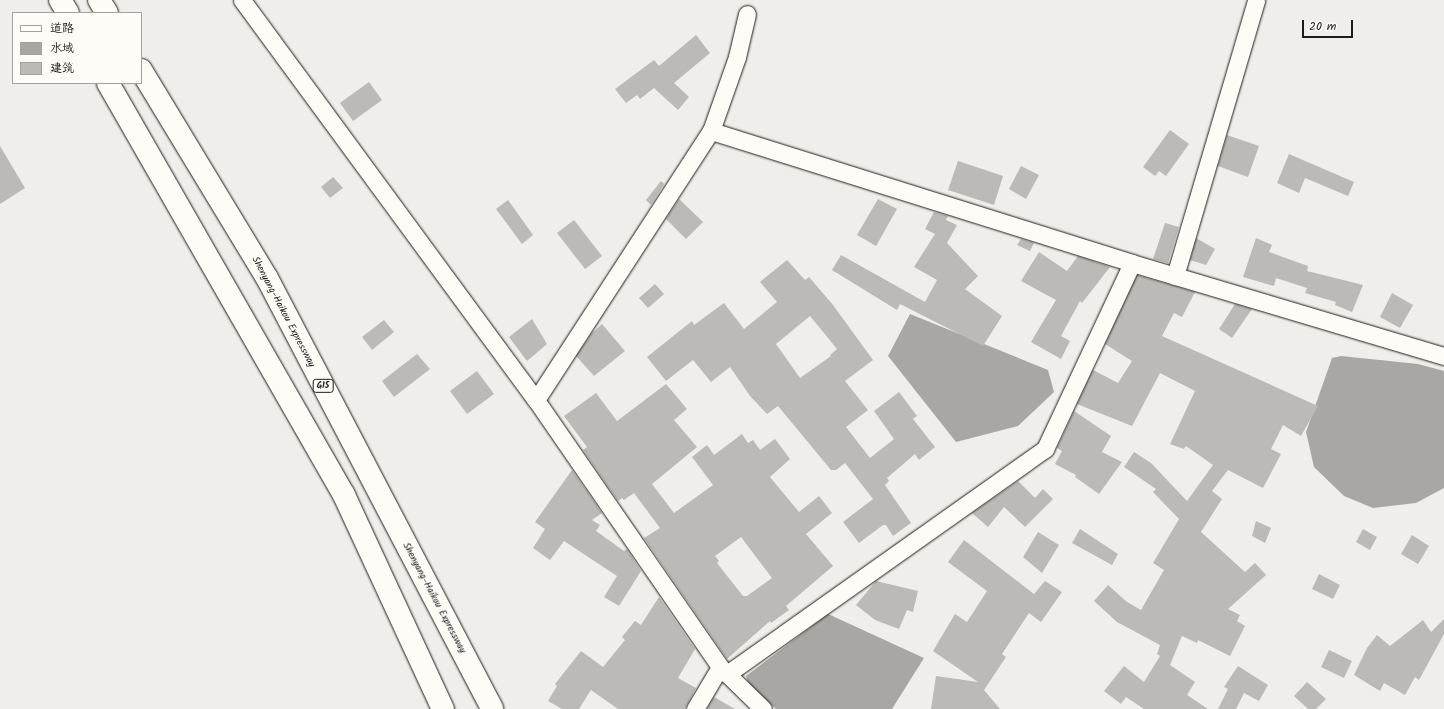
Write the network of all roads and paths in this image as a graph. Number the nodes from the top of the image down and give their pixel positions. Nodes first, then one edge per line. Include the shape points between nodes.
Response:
1 (60, 0) edge
2 (99, 0) edge
3 (242, 0) edge
4 (1256, 0) edge
5 (67, 12) edge
6 (106, 12) edge
7 (747, 14) dead end
8 (142, 72) edge
9 (109, 84) edge
10 (711, 131) junction
11 (1132, 263) junction
12 (1175, 276) junction
13 (1444, 356) edge
14 (536, 400) junction
15 (724, 671) junction
16 (443, 709) edge
17 (492, 709) edge
18 (695, 709) edge
19 (763, 709) edge

1 - 5 highway
2 - 6 highway
3 - 14 street
4 - 12 street
7 - 10 street via 737,57
8 - 17 highway, Shenyang-Haikou Expressway / G15 via 267,278
9 - 16 highway via 344,495
10 - 11 street
10 - 14 street
11 - 12 street
11 - 15 street via 1045,449
12 - 13 street
14 - 15 street
15 - 18 street
15 - 19 street

